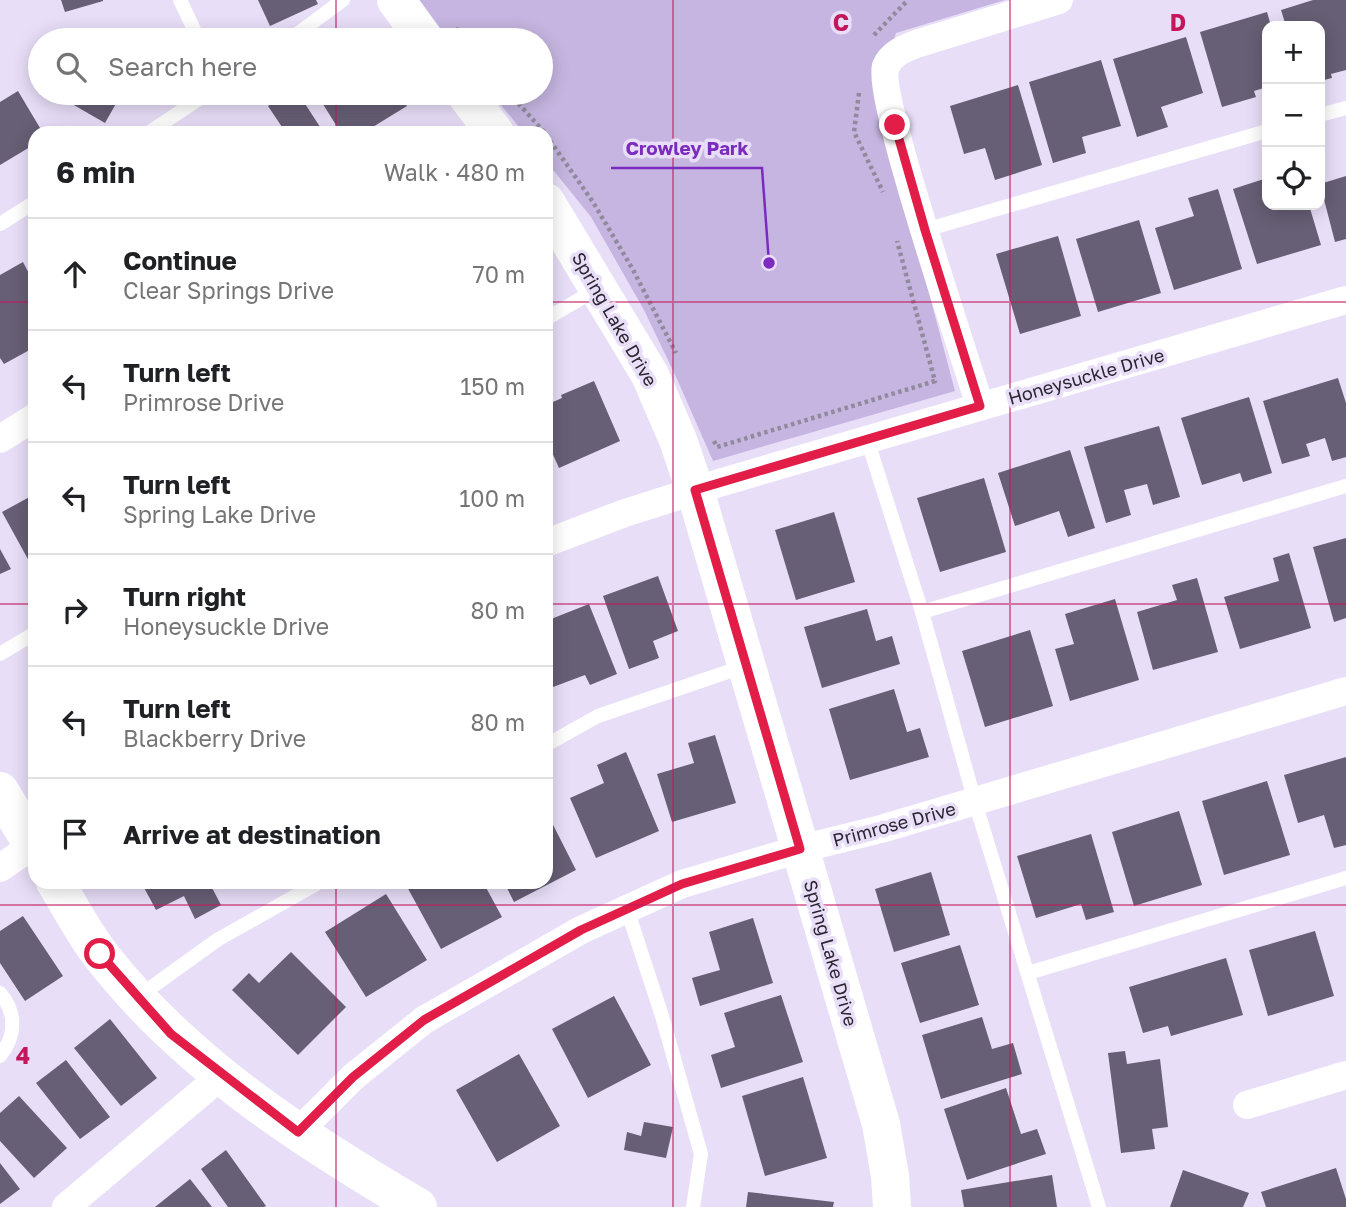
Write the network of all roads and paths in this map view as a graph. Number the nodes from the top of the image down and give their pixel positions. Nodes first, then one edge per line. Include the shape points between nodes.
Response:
1 (180, 0) edge
2 (343, 0) edge
3 (396, 0) edge
4 (908, 0) edge
5 (1059, 0) edge
6 (193, 28) edge
7 (305, 28) edge
8 (416, 28) edge
9 (873, 37) dead end
10 (860, 83) dead end
11 (190, 105) edge
12 (1346, 108) edge
13 (484, 114) edge
14 (1325, 114) edge
15 (158, 126) edge
16 (521, 126) edge
17 (1262, 132) edge
18 (553, 145) edge
19 (884, 193) dead end
20 (28, 206) edge
21 (553, 214) edge
22 (0, 224) edge
23 (925, 230) junction
24 (895, 233) dead end
25 (598, 288) junction
26 (1346, 300) edge
27 (553, 316) edge
28 (677, 355) dead end
29 (980, 406) junction
30 (28, 421) edge
31 (712, 438) dead end
32 (0, 439) edge
33 (867, 439) junction
34 (1346, 486) edge
35 (695, 490) junction
36 (553, 541) edge
37 (922, 612) junction
38 (28, 637) edge
39 (0, 654) edge
40 (746, 665) junction
41 (1346, 691) edge
42 (553, 741) edge
43 (0, 791) edge
44 (975, 802) junction
45 (28, 836) edge
46 (800, 849) junction
47 (28, 850) edge
48 (0, 868) edge
49 (1346, 878) edge
50 (59, 889) edge
51 (308, 889) edge
52 (627, 909) junction
53 (1028, 973) junction
54 (0, 993) edge
55 (138, 997) junction
56 (0, 1056) edge
57 (222, 1075) junction
58 (1346, 1075) edge
59 (1247, 1105) dead end
60 (298, 1132) junction
61 (66, 1207) edge
62 (418, 1207) edge
63 (693, 1207) edge
64 (892, 1207) edge
65 (1099, 1207) edge

1 - 6 lane
2 - 7 lane
3 - 8 street
4 - 9 path
5 - 23 street via 916,44 898,52 886,67 895,125
10 - 19 path via 853,132
11 - 15 lane
12 - 14 lane
13 - 16 path
17 - 23 lane
18 - 28 path via 593,202
20 - 22 lane
21 - 25 street, Spring Lake Drive
23 - 29 street
24 - 31 path via 936,381 717,447
25 - 27 lane
25 - 35 street, Spring Lake Drive via 650,376
26 - 29 street, Honeysuckle Drive
29 - 33 street, Honeysuckle Drive
30 - 32 street
33 - 35 street, Honeysuckle Drive
33 - 37 lane
34 - 37 lane
35 - 36 street, Honeysuckle Drive
35 - 40 street, Spring Lake Drive
37 - 44 lane
38 - 39 lane
40 - 42 lane via 598,716
40 - 46 street, Spring Lake Drive
41 - 44 street, Primrose Drive
43 - 45 street
44 - 46 street, Primrose Drive
44 - 53 lane
46 - 52 street, Primrose Drive via 682,884
46 - 64 street, Spring Lake Drive via 881,1124
47 - 48 street
49 - 53 lane
50 - 55 street via 100,954
51 - 55 lane via 217,940
52 - 60 street, Primrose Drive via 581,930 424,1020 353,1077
52 - 63 lane via 701,1154
53 - 65 lane
54 - 56 lane via 14,1031
55 - 57 street via 171,1034
57 - 60 street
57 - 61 street
58 - 59 street
60 - 62 street

